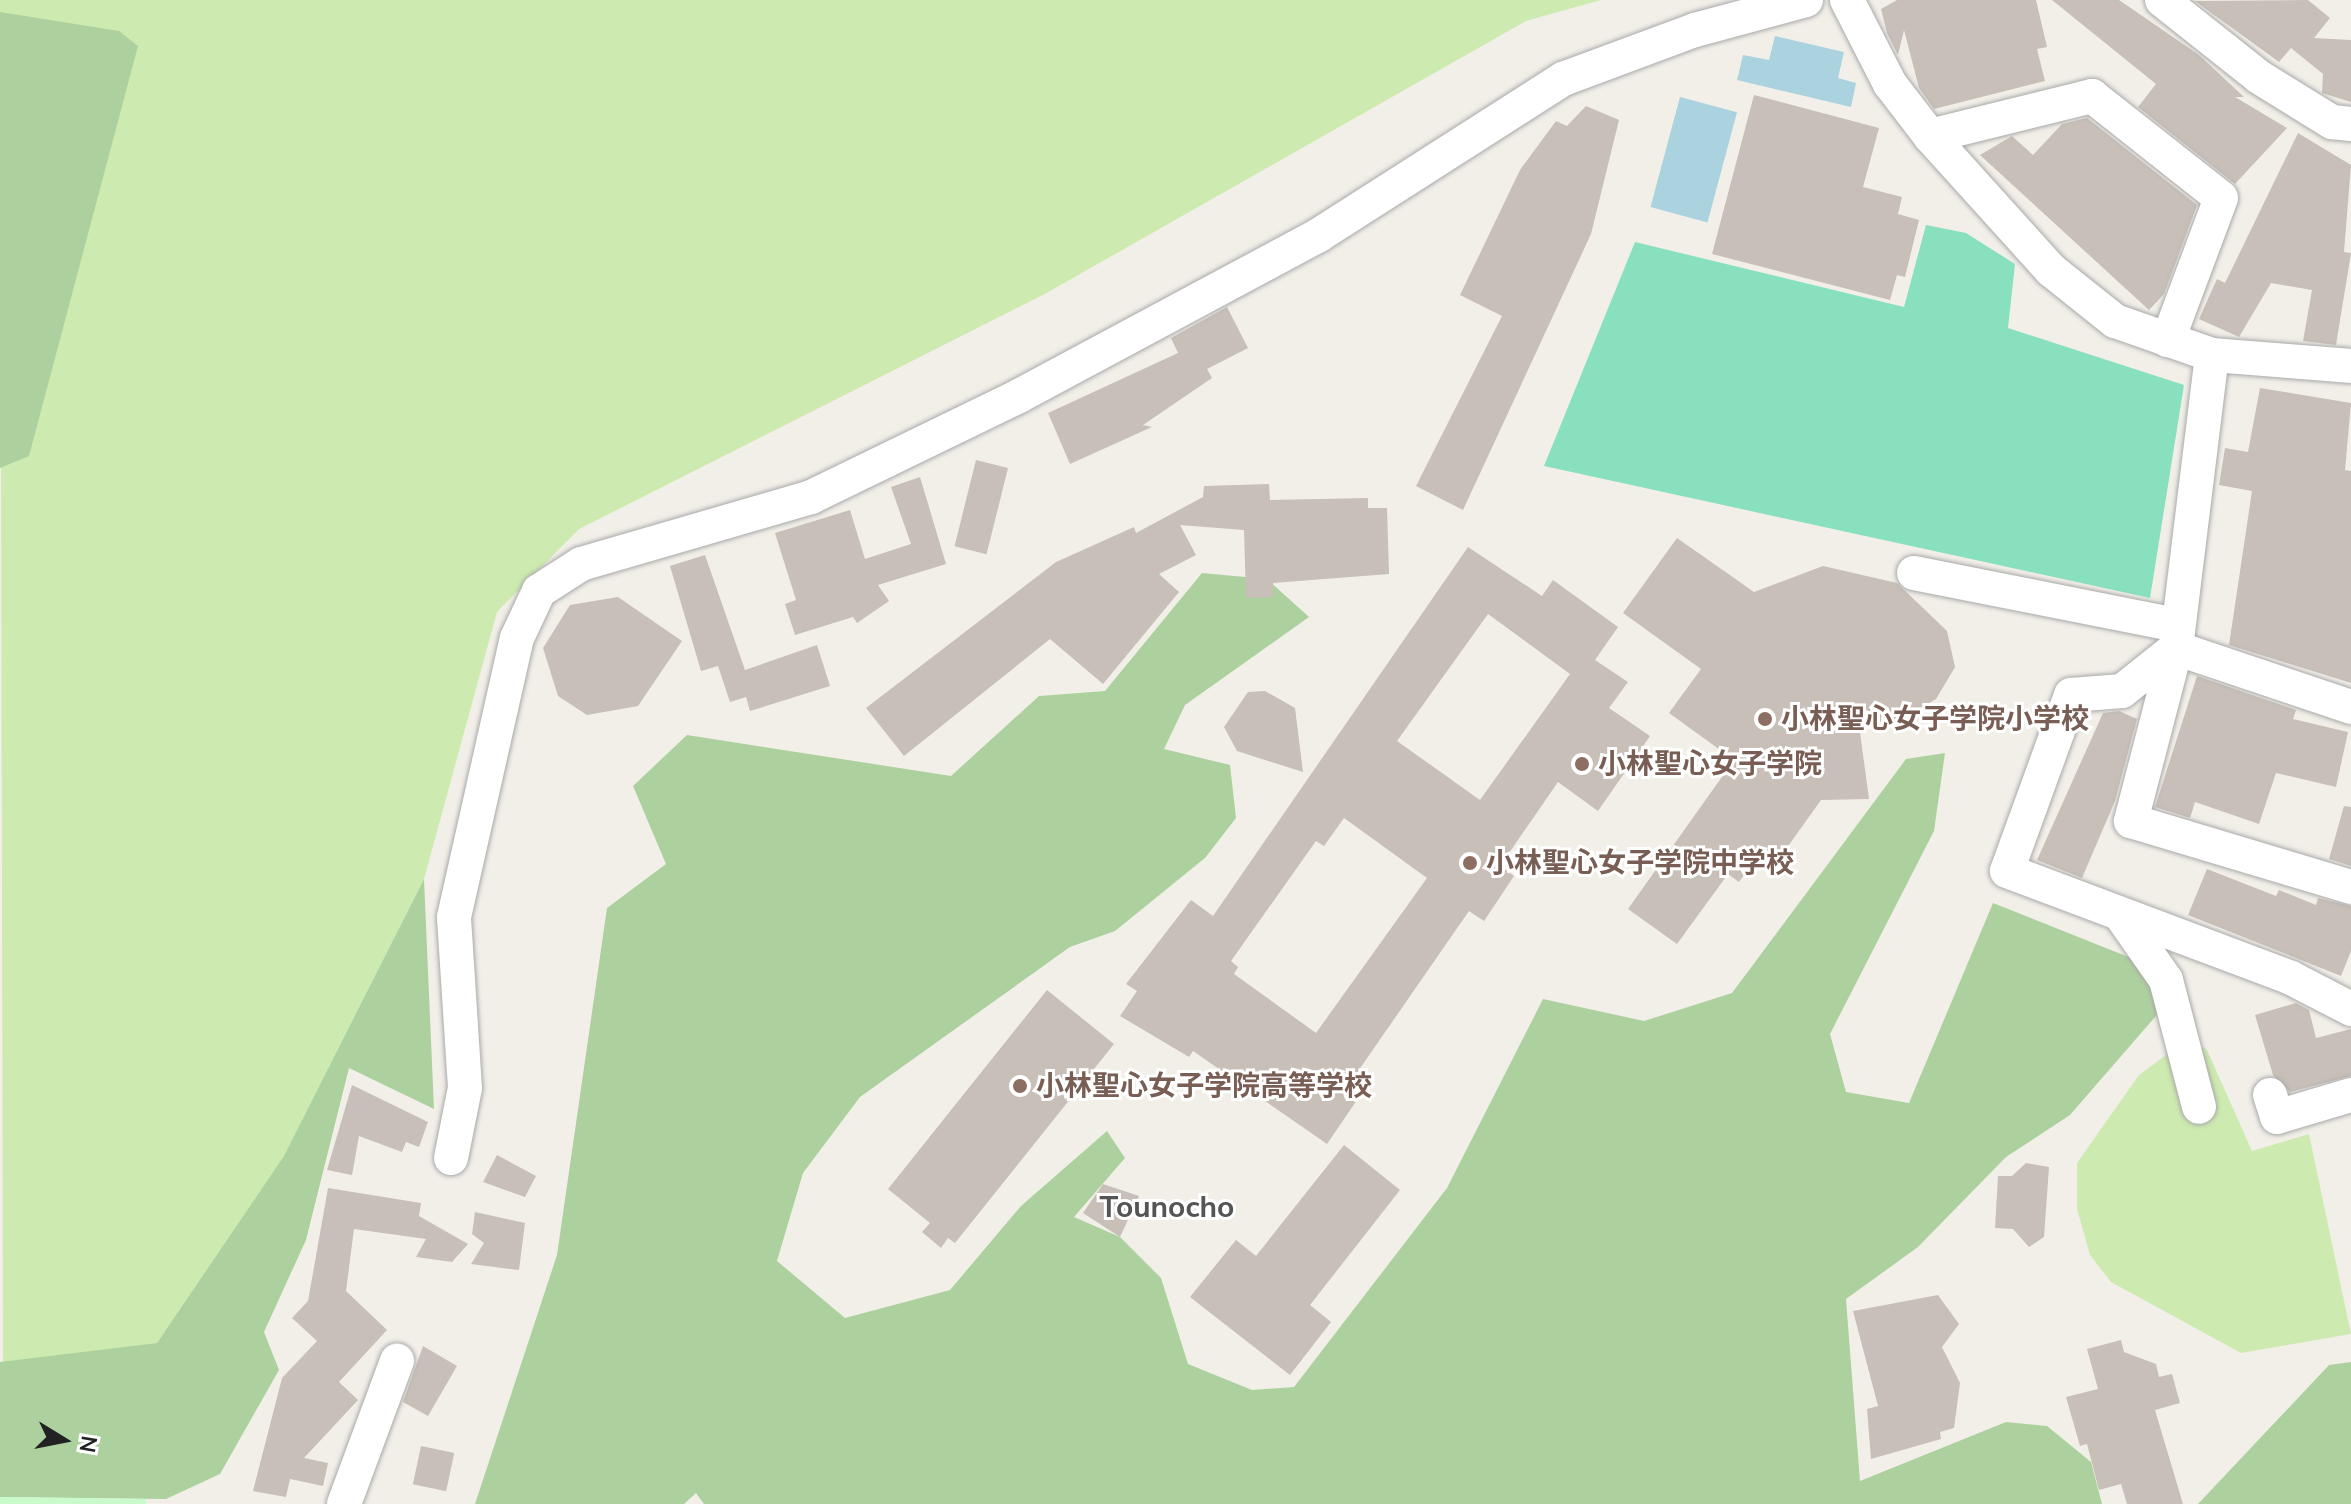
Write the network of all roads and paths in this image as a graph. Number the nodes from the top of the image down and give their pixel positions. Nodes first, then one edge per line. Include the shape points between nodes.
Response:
1 (1806, 0) edge
2 (1847, 0) edge
3 (2162, 0) edge
4 (2351, 124) edge
5 (1930, 136) junction
6 (2168, 340) junction
7 (2212, 355) junction
8 (2351, 366) edge
9 (1914, 573) dead end
10 (2176, 636) junction
11 (2351, 707) edge
12 (2351, 887) edge
13 (2120, 914) junction
14 (2351, 1009) edge
15 (2270, 1095) dead end
16 (2351, 1095) edge
17 (2199, 1107) dead end
18 (451, 1158) dead end
19 (397, 1361) dead end
20 (344, 1504) edge

1 - 18 street via 1695,30 1563,79 1319,235 1019,396 811,497 581,564 539,591 517,638 454,917 465,1088
2 - 5 street via 1890,84
3 - 4 street via 2259,77 2332,122
5 - 6 street via 2051,270 2115,321
5 - 6 street via 2092,96 2221,198
6 - 7 street
7 - 8 street
7 - 10 street
9 - 10 street
10 - 11 street
10 - 12 street via 2131,821
10 - 13 street via 2122,691 2071,695 2007,871
13 - 14 street via 2291,978
13 - 17 street via 2166,980
15 - 16 street via 2277,1117
19 - 20 street

